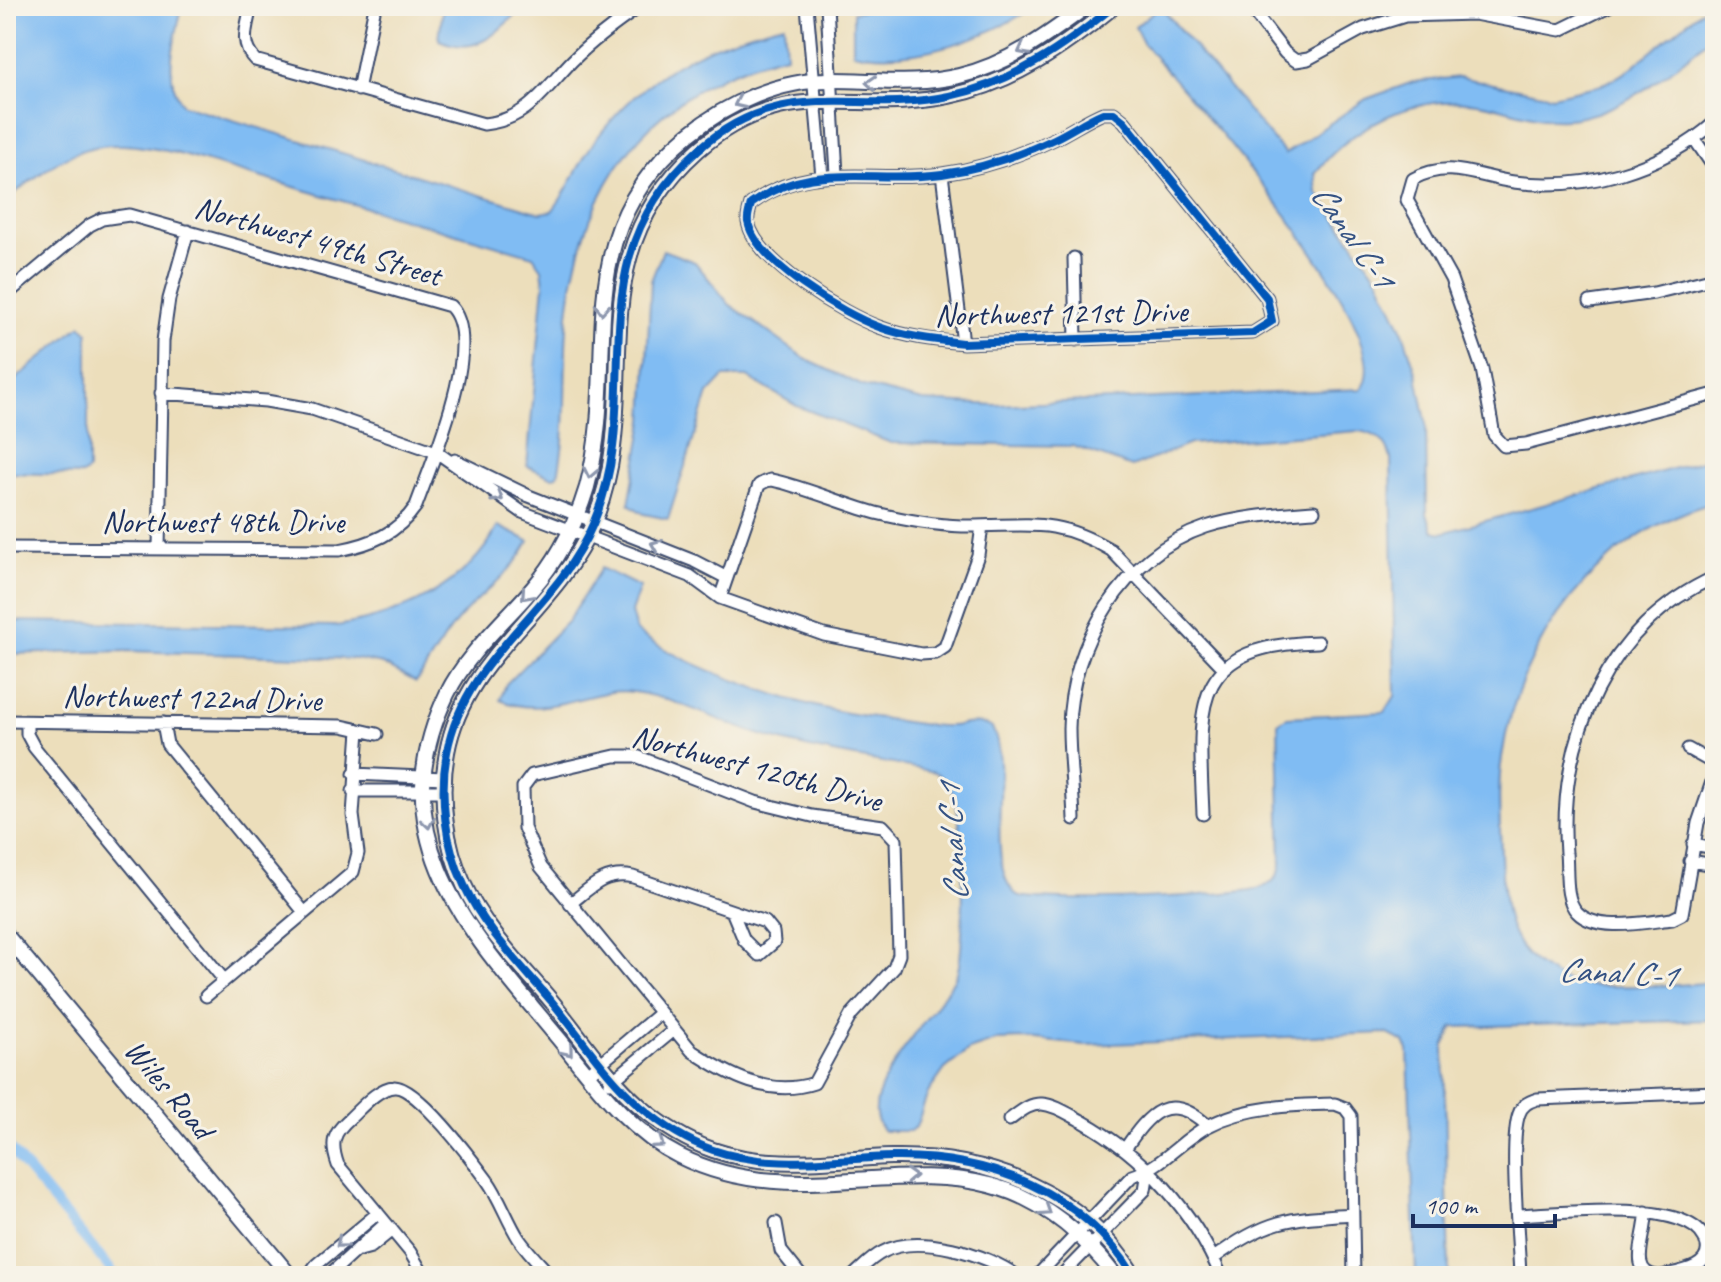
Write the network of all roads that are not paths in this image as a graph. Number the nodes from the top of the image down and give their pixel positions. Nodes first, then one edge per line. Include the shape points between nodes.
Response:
1 (251, 6) edge
2 (375, 6) edge
3 (641, 6) edge
4 (1087, 6) edge
5 (1114, 6) edge
6 (1249, 6) edge
7 (1609, 6) edge
8 (828, 10) edge
9 (808, 12) edge
10 (833, 80) junction
11 (813, 81) junction
12 (358, 90) junction
13 (834, 99) junction
14 (815, 100) junction
15 (1715, 122) edge
16 (1695, 140) junction
17 (1715, 169) edge
18 (837, 174) junction
19 (942, 174) junction
20 (822, 177) junction
21 (188, 231) junction
22 (1074, 258) dead end
23 (1715, 278) edge
24 (6, 295) edge
25 (1590, 302) dead end
26 (1076, 340) junction
27 (963, 343) junction
28 (161, 393) junction
29 (1715, 394) edge
30 (435, 451) junction
31 (1314, 511) dead end
32 (578, 514) junction
33 (595, 521) junction
34 (982, 526) junction
35 (570, 532) junction
36 (586, 537) junction
37 (6, 548) edge
38 (159, 549) junction
39 (1133, 573) junction
40 (1715, 577) edge
41 (727, 578) junction
42 (720, 598) junction
43 (1318, 642) dead end
44 (1223, 667) junction
45 (6, 721) edge
46 (27, 723) junction
47 (163, 723) junction
48 (359, 730) junction
49 (377, 734) dead end
50 (1688, 749) dead end
51 (1715, 764) edge
52 (1715, 773) edge
53 (354, 774) junction
54 (426, 776) junction
55 (444, 784) junction
56 (353, 791) junction
57 (425, 791) junction
58 (1203, 814) dead end
59 (1074, 819) dead end
60 (1693, 844) junction
61 (1713, 848) edge
62 (1690, 861) junction
63 (1712, 865) edge
64 (570, 904) junction
65 (732, 911) dead end
66 (304, 912) junction
67 (6, 935) edge
68 (224, 980) junction
69 (206, 996) dead end
70 (660, 1013) junction
71 (674, 1030) junction
72 (602, 1063) junction
73 (588, 1074) junction
74 (615, 1079) junction
75 (601, 1091) junction
76 (1715, 1092) edge
77 (1009, 1120) dead end
78 (1208, 1126) junction
79 (1125, 1149) junction
80 (1148, 1171) junction
81 (1646, 1212) junction
82 (378, 1213) junction
83 (1352, 1214) junction
84 (1518, 1215) junction
85 (1089, 1220) junction
86 (776, 1223) dead end
87 (362, 1226) junction
88 (389, 1226) junction
89 (1077, 1232) junction
90 (1103, 1233) junction
91 (370, 1236) junction
92 (1091, 1245) junction
93 (360, 1250) junction
94 (1214, 1258) junction
95 (290, 1276) edge
96 (308, 1276) edge
97 (328, 1276) edge
98 (424, 1276) edge
99 (551, 1276) edge
100 (801, 1276) edge
101 (853, 1276) edge
102 (1017, 1276) edge
103 (1037, 1276) edge
104 (1061, 1276) edge
105 (1115, 1276) edge
106 (1134, 1276) edge
107 (1221, 1276) edge
108 (1354, 1276) edge
109 (1520, 1276) edge
110 (1659, 1276) edge

1 - 12 street via 244,41 255,60
2 - 12 street
3 - 12 street via 598,37 532,106 499,123 468,122
4 -> 10 street via 1023,51 966,74 893,84
5 - 13 street via 1045,59 980,88 911,101
6 - 7 street via 1296,61 1363,29 1405,16 1474,14 1560,30
8 - 9 street
8 - 10 street
9 - 11 street
10 - 11 street
10 - 13 street
11 - 14 street
11 -> 32 street via 756,96 706,121 665,156 625,215 607,269 594,447
13 - 14 street
13 - 18 street
14 - 20 street
14 - 33 street via 774,108 724,131 682,166 648,209 626,262 614,431
15 - 16 street
16 - 17 street
16 - 29 street via 1608,178 1558,185 1440,169 1413,179 1407,200 1451,279 1482,369 1494,435 1504,446
18 - 19 street
18 - 20 street
19 - 26 street, Northwest 121st Drive via 1015,155 1103,113 1114,113 1267,298 1272,321 1253,333
19 - 27 street
20 - 27 street, Northwest 121st Drive via 792,182 751,204 747,220 755,237 780,265 878,327
21 - 24 street, Northwest 49th Street via 115,215 90,225
21 - 28 street via 169,299
21 - 30 street, Northwest 49th Street via 450,306 462,327 460,375
22 - 26 street
23 - 25 street
26 - 27 street, Northwest 121st Drive
28 - 30 street via 312,409
28 - 38 street
30 - 32 street
30 -> 35 street via 522,512
30 - 38 street, Northwest 48th Drive via 406,521 368,545 339,550
31 - 39 street via 1234,519 1202,528 1164,548
32 - 33 street
32 - 35 street
33 - 36 street
41 -> 33 street
34 - 39 street via 1065,527 1111,550
34 - 41 street via 912,521 766,480 752,500
34 - 42 street via 960,610 945,647 936,653 824,635
35 - 36 street
35 -> 54 street via 537,583 483,640 455,679 437,718
36 - 42 street via 690,576
36 - 55 street via 553,593 479,673 454,726
37 - 38 street, Northwest 48th Drive
39 - 44 street
39 - 59 street via 1098,620 1078,670 1069,726
40 - 62 street via 1690,588 1649,619 1597,687 1578,732 1566,783 1570,900 1578,913 1594,923 1672,919 1682,914
41 - 42 street
43 - 44 street via 1257,650
44 - 58 street via 1202,710
45 - 46 street, Northwest 122nd Drive
46 - 47 street, Northwest 122nd Drive
46 - 68 street via 34,747
47 - 48 street, Northwest 122nd Drive
47 - 66 street via 167,744
48 - 49 street, Northwest 122nd Drive
48 - 53 street
50 - 51 street
52 - 60 street
53 - 54 street
53 - 56 street
54 - 55 street
54 - 57 street
55 - 57 street
55 - 72 street via 453,859 473,903
56 - 57 street
56 - 66 street via 357,864
57 -> 73 street via 437,864 450,899 474,938
60 - 61 street
60 - 62 street
61 - 63 street
62 - 63 street
64 - 65 street via 616,873
64 - 70 street
64 - 71 street, Northwest 120th Drive via 541,867 524,828 523,787 545,770 636,756 755,802 891,831 898,868 899,955 894,968 851,1015 814,1083 751,1083 721,1071
66 - 68 street
67 - 95 street, Wiles Road
68 - 69 street
70 - 71 street
70 - 72 street
71 - 74 street
72 - 73 street
72 - 74 street
73 - 75 street
74 - 75 street
74 - 85 street via 669,1128 719,1152 783,1162 924,1158 999,1171 1039,1186
75 -> 89 street via 650,1137 712,1170 787,1180 950,1176 1014,1193
76 - 84 street via 1537,1099 1525,1104 1518,1116
77 - 79 street via 1042,1104
78 - 79 street via 1194,1113 1164,1108 1151,1115
78 - 80 street
78 - 83 street via 1292,1105 1345,1108 1351,1116
79 - 80 street
80 - 85 street via 1132,1176
80 - 90 street via 1145,1190
80 - 94 street via 1177,1201
81 - 84 street
81 - 110 street via 1648,1230 1640,1264
81 - 110 street via 1683,1219 1706,1240 1708,1251 1697,1266
82 - 87 street
82 - 88 street
82 - 99 street via 338,1165 333,1136 383,1090 396,1086 409,1089 428,1108 488,1182 519,1239
83 - 94 street via 1271,1223
83 - 108 street
84 - 109 street
85 - 89 street
85 - 90 street
86 - 100 street via 781,1251
87 - 91 street
87 -> 96 street
88 - 91 street
88 - 93 street via 371,1247
88 - 98 street
89 - 92 street
89 - 103 street
90 - 92 street
90 - 106 street
91 - 93 street
92 - 104 street
92 - 105 street
93 - 97 street
94 - 107 street
101 - 102 street via 883,1252 924,1246 986,1257

